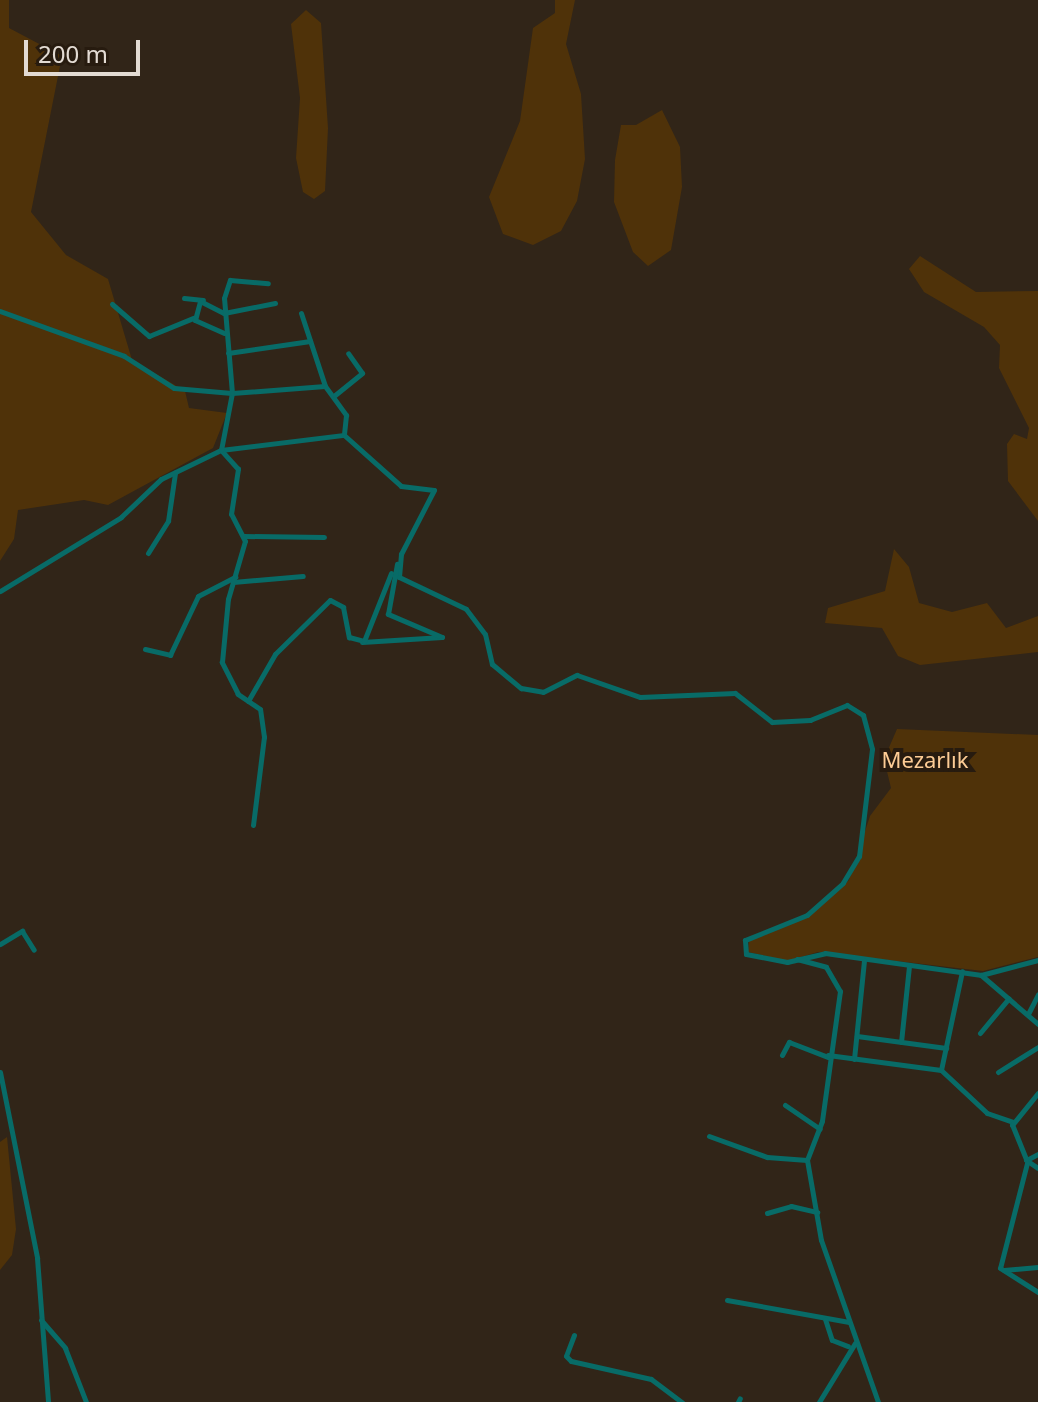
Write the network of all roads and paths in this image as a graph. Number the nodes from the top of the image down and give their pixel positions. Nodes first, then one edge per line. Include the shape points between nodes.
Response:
1 (268, 283) dead end
2 (184, 298) dead end
3 (203, 300) junction
4 (275, 303) dead end
5 (112, 304) dead end
6 (0, 311) edge
7 (224, 313) junction
8 (301, 313) dead end
9 (194, 318) junction
10 (226, 335) junction
11 (310, 341) junction
12 (228, 353) junction
13 (348, 353) dead end
14 (325, 386) junction
15 (232, 393) junction
16 (335, 395) junction
17 (344, 435) junction
18 (221, 450) junction
19 (175, 472) junction
20 (244, 536) junction
21 (324, 537) dead end
22 (148, 553) dead end
23 (398, 563) junction
24 (391, 573) junction
25 (303, 576) dead end
26 (234, 579) junction
27 (0, 591) edge
28 (362, 642) junction
29 (145, 649) dead end
30 (248, 701) junction
31 (253, 825) dead end
32 (0, 944) edge
33 (34, 950) dead end
34 (795, 959) junction
35 (1038, 960) edge
36 (864, 961) junction
37 (909, 966) junction
38 (962, 971) junction
39 (981, 975) junction
40 (1038, 994) edge
41 (1009, 998) junction
42 (1028, 1014) junction
43 (1038, 1024) edge
44 (980, 1033) dead end
45 (857, 1036) junction
46 (901, 1042) junction
47 (1038, 1047) edge
48 (946, 1048) junction
49 (782, 1055) dead end
50 (828, 1056) junction
51 (854, 1059) junction
52 (941, 1070) junction
53 (0, 1072) edge
54 (998, 1072) dead end
55 (1037, 1095) edge
56 (785, 1105) dead end
57 (1013, 1122) junction
58 (820, 1129) junction
59 (709, 1136) dead end
60 (1038, 1154) edge
61 (807, 1160) junction
62 (1026, 1161) junction
63 (1038, 1168) edge
64 (817, 1212) junction
65 (767, 1213) dead end
66 (1038, 1267) edge
67 (1004, 1270) junction
68 (1038, 1292) edge
69 (727, 1300) dead end
70 (40, 1319) junction
71 (824, 1319) junction
72 (849, 1322) junction
73 (574, 1335) dead end
74 (851, 1345) junction
75 (48, 1402) edge
76 (86, 1402) edge
77 (682, 1402) edge
78 (819, 1402) edge
79 (878, 1402) edge

1 - 7 street via 229,281
2 - 3 street
3 - 7 street
3 - 9 street
4 - 7 street
5 - 9 street via 149,336
6 - 15 street via 124,356 174,388
7 - 10 street
8 - 11 street
9 - 10 street
10 - 12 street
11 - 12 street
11 - 14 street
12 - 15 street
13 - 16 street via 362,373
14 - 15 street
14 - 16 street
15 - 18 street
16 - 17 street via 346,415
17 - 18 street
17 - 23 street via 401,486 435,491
18 - 19 street
18 - 20 street via 237,466 231,514
19 - 22 street via 168,521
19 - 27 street via 39,573
20 - 21 street
20 - 26 street
23 - 24 street
23 - 34 street via 406,584 439,591 466,609 485,634 492,664 531,692 577,675 640,697 735,693 772,722 810,720 847,705 859,710 872,749 859,856 843,883 807,915 742,945 748,955
24 - 28 street
24 - 28 street via 388,614 442,637
25 - 26 street
26 - 29 street via 198,596 170,655
26 - 30 street via 222,662
28 - 30 street via 347,634 341,603 330,600 275,654
30 - 31 street via 260,709 264,737
32 - 33 street via 22,931
34 - 36 street via 825,953
34 - 50 street via 826,967 839,986 838,1031
35 - 39 street
36 - 37 street
36 - 45 street
37 - 38 street
37 - 46 street
38 - 39 street
38 - 48 street
39 - 41 street
40 - 42 street
41 - 42 street
41 - 44 street
42 - 43 street
45 - 46 street
45 - 51 street
46 - 48 street
47 - 54 street
48 - 52 street
49 - 50 street via 789,1042
50 - 51 street
50 - 58 street
51 - 52 street
52 - 57 street via 987,1113
53 - 70 street via 37,1258
55 - 57 street
56 - 58 street
57 - 62 street
58 - 61 street
59 - 61 street via 772,1158
60 - 62 street
61 - 64 street
62 - 63 street
62 - 67 street via 1007,1221
64 - 65 street via 791,1206
64 - 72 street
66 - 67 street
67 - 68 street
69 - 71 street
70 - 75 street
70 - 76 street via 65,1348
71 - 72 street
71 - 74 street via 832,1340
72 - 74 street
73 - 77 street via 566,1356 571,1361 651,1379
74 - 78 street
74 - 79 street

